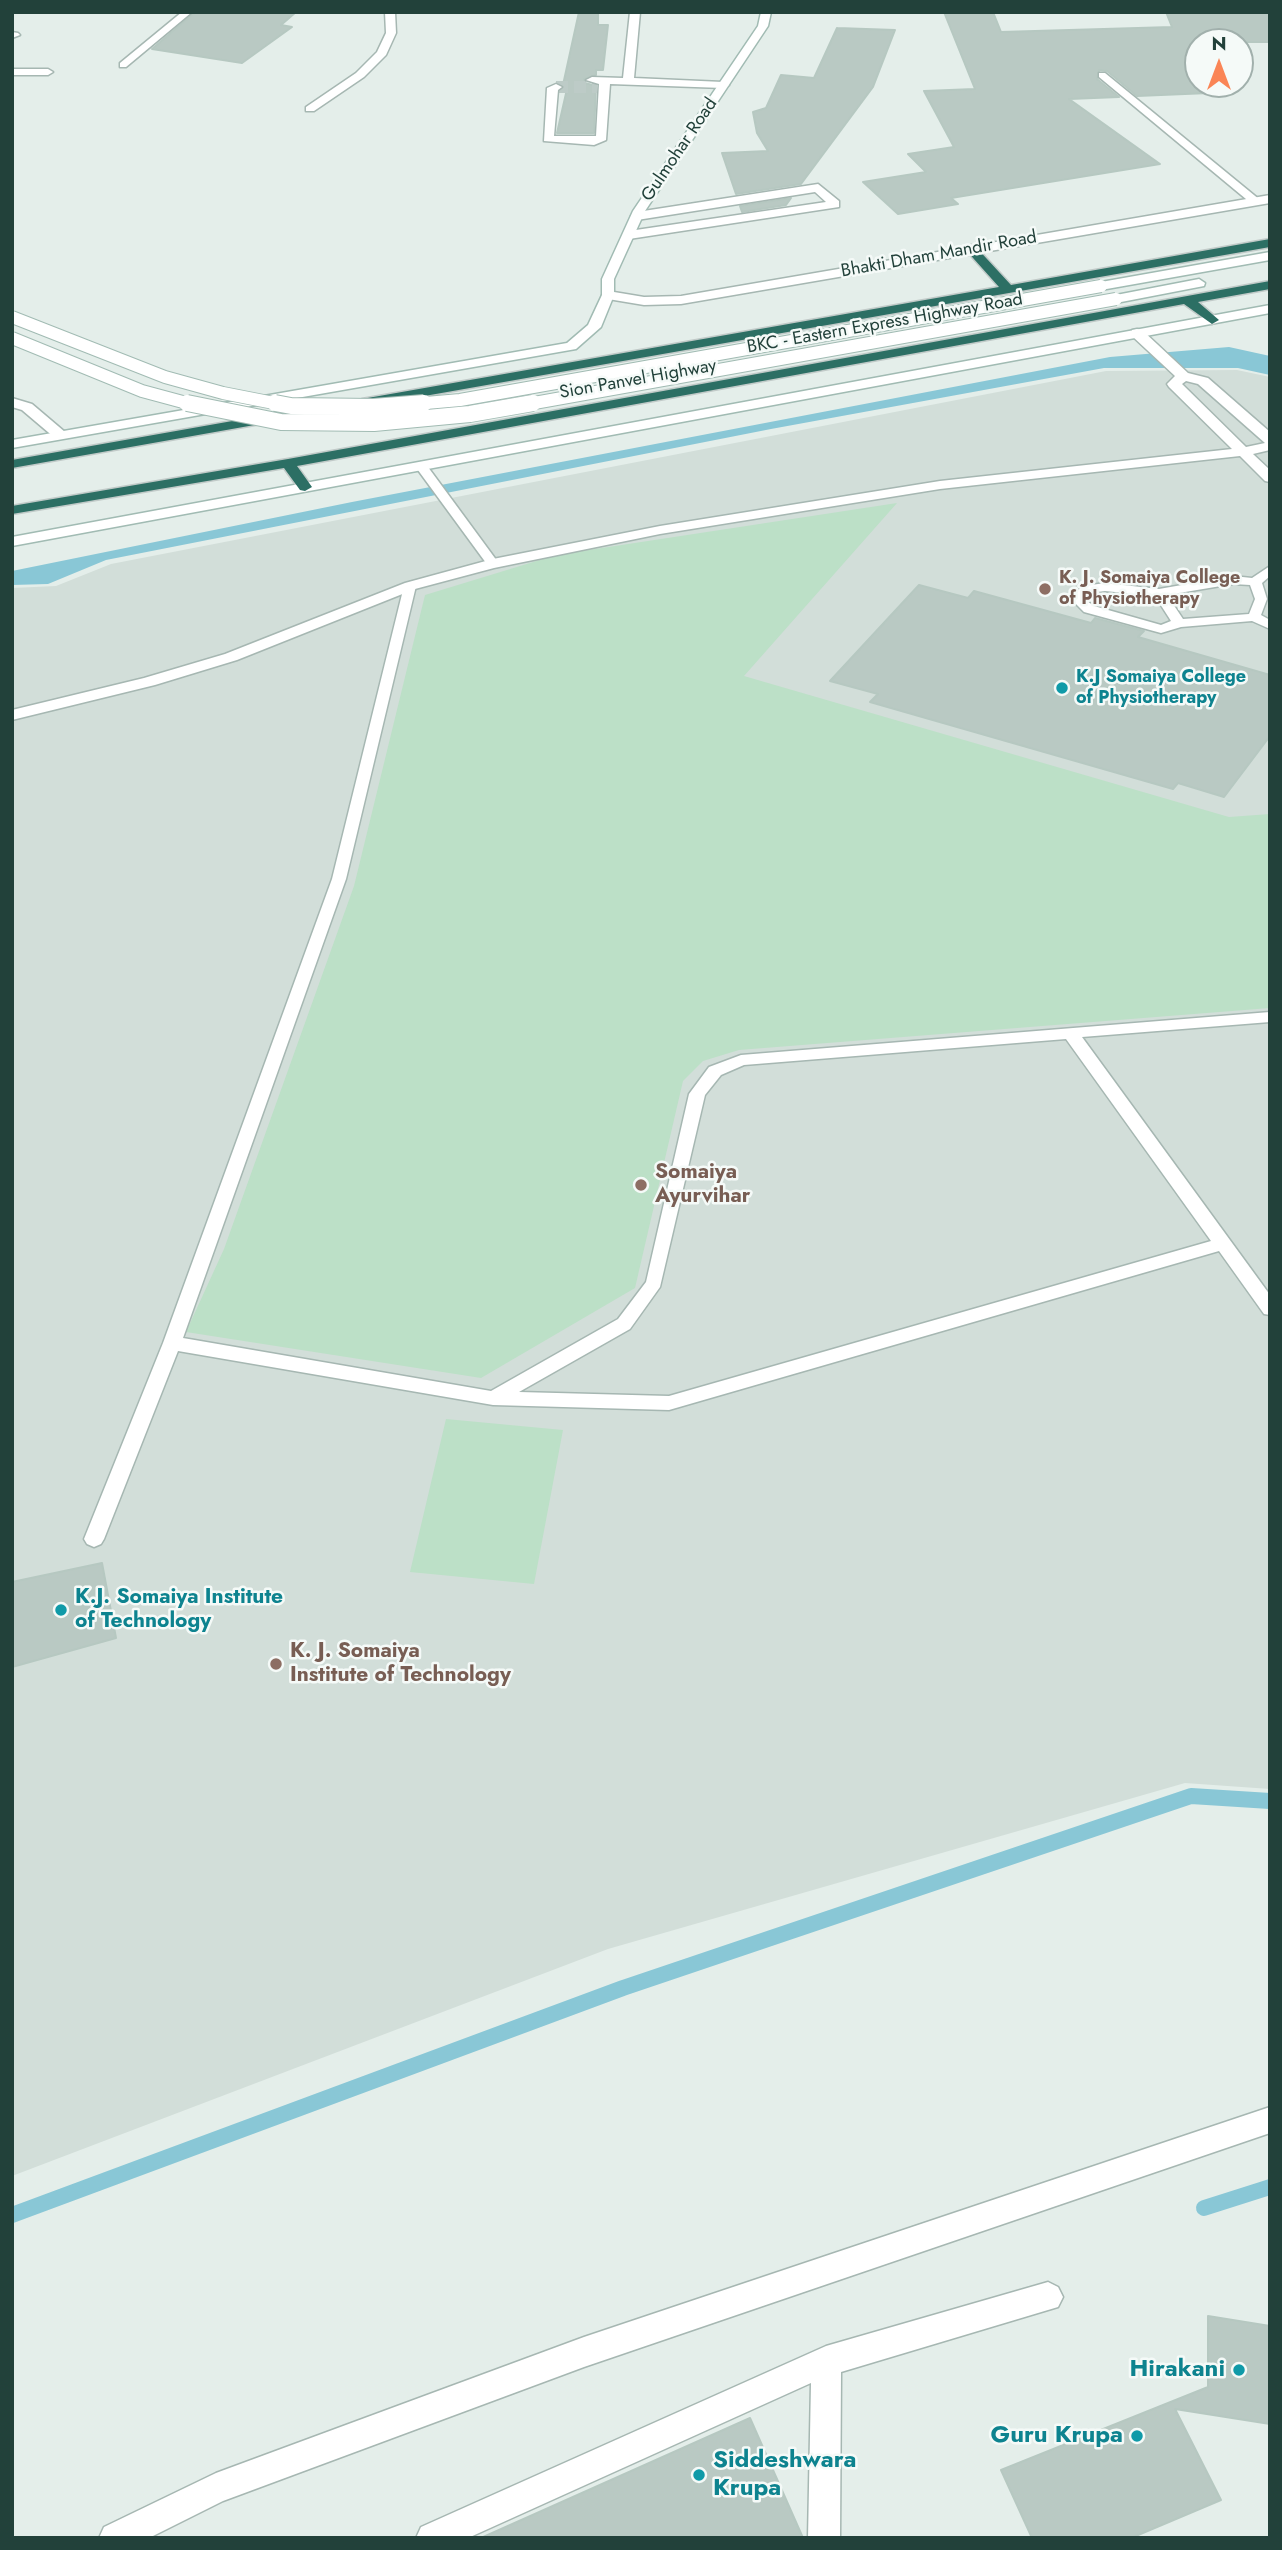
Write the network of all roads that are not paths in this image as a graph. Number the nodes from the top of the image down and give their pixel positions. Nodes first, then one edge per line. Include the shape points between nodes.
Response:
1 (188, 12) edge
2 (390, 12) edge
3 (635, 12) edge
4 (766, 12) edge
5 (123, 65) dead end
6 (12, 72) edge
7 (48, 72) dead end
8 (1102, 75) dead end
9 (628, 81) junction
10 (723, 85) junction
11 (556, 87) dead end
12 (310, 109) dead end
13 (1270, 199) edge
14 (1256, 202) junction
15 (672, 210) junction
16 (637, 216) junction
17 (682, 227) junction
18 (629, 235) junction
19 (1270, 243) edge
20 (971, 249) junction
21 (1270, 256) edge
22 (1219, 280) dead end
23 (1270, 285) edge
24 (1008, 289) junction
25 (608, 295) junction
26 (1187, 300) junction
27 (1270, 309) edge
28 (12, 317) edge
29 (1212, 320) junction
30 (1137, 333) junction
31 (12, 338) edge
32 (1181, 373) junction
33 (12, 402) edge
34 (60, 435) junction
35 (1270, 440) edge
36 (12, 444) edge
37 (1270, 446) edge
38 (1241, 452) junction
39 (288, 463) junction
40 (12, 464) edge
41 (421, 466) junction
42 (1270, 478) edge
43 (305, 487) junction
44 (12, 510) edge
45 (12, 541) edge
46 (494, 564) junction
47 (1270, 570) edge
48 (1255, 582) junction
49 (410, 586) junction
50 (1159, 593) junction
51 (1254, 617) junction
52 (1179, 623) junction
53 (1270, 625) edge
54 (12, 715) edge
55 (1270, 1017) edge
56 (1070, 1033) junction
57 (1222, 1244) junction
58 (1270, 1309) edge
59 (172, 1343) junction
60 (493, 1398) junction
61 (94, 1539) dead end
62 (1270, 2120) edge
63 (1048, 2297) dead end
64 (826, 2361) junction
65 (116, 2538) edge
66 (432, 2538) edge
67 (824, 2538) edge

1 - 5 lane
2 - 12 street via 391,33 382,53 360,75
3 - 9 street
4 - 10 street, Gulmohar Road via 763,26
6 - 7 lane
8 - 14 lane
9 - 10 street
9 - 11 street via 600,83 602,138 594,141 548,139
10 - 16 street, Gulmohar Road
13 - 14 street, Bhakti Dham Mandir Road
14 - 20 street, Bhakti Dham Mandir Road
15 - 16 street
15 - 17 street
15 - 17 street via 818,188 835,204
16 - 18 street, Gulmohar Road
17 - 18 street
18 - 25 street, Gulmohar Road via 608,279
19 - 24 highway, Sion Panvel Highway
20 - 24 highway
20 - 25 street, Bhakti Dham Mandir Road via 681,300
21 - 28 street, BKC - Eastern Express Highway Road, bridge via 460,400 373,407 291,406 223,393 164,377
22 - 31 street, BKC - Eastern Express Highway Road, bridge via 470,414 374,423 281,422 207,408 142,391
23 - 26 highway, Sion Panvel Highway
24 - 40 highway, Sion Panvel Highway
25 - 34 street, Gulmohar Road via 594,327 571,346
26 - 29 highway
26 - 39 highway, Sion Panvel Highway
27 - 29 street
29 - 30 street
30 - 32 street
30 - 41 street
32 - 35 street via 1203,381
32 - 38 street via 1174,384
33 - 34 street via 27,407
34 - 36 street, Gulmohar Road
37 - 38 street
38 - 42 street
38 - 46 street via 940,485 660,530
39 - 43 highway
39 - 44 highway, Sion Panvel Highway
41 - 43 street
41 - 46 lane
43 - 45 street
46 - 49 street
47 - 48 lane
48 - 50 lane via 1233,580
48 - 51 lane via 1261,599
49 - 54 street via 231,657
49 - 59 lane via 340,879
50 - 52 lane
50 - 52 lane via 1105,587 1084,590 1080,602 1089,609 1161,629
51 - 52 lane
51 - 53 lane
55 - 56 lane
56 - 57 lane
56 - 60 lane via 741,1060 715,1072 696,1094 654,1283 624,1324
57 - 58 lane
57 - 60 lane via 669,1403
59 - 60 lane
59 - 61 lane
62 - 65 street via 584,2352 216,2488
63 - 64 street
64 - 66 street
64 - 67 street

